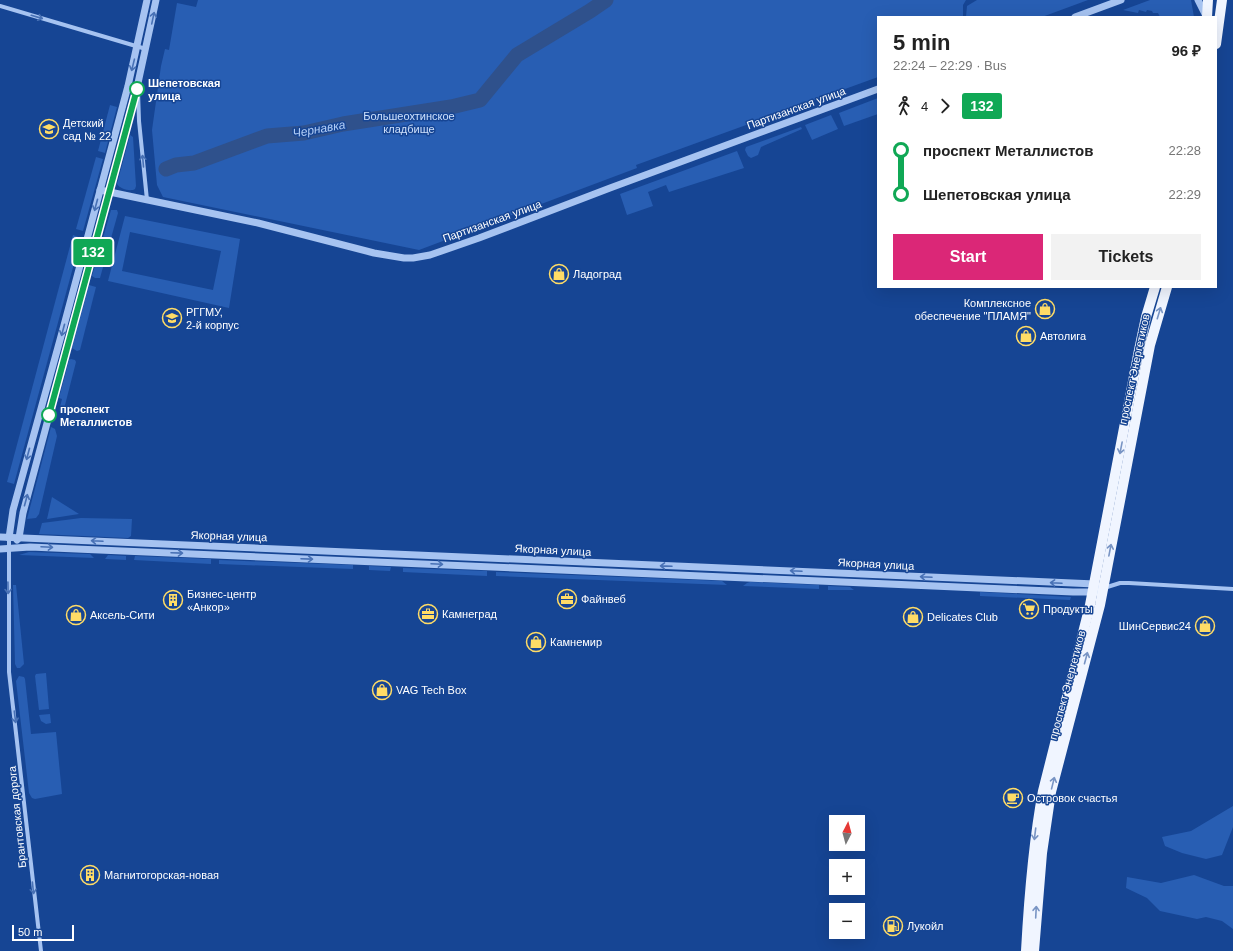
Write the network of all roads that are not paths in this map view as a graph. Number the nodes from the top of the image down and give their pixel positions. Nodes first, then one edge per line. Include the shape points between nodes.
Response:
1 (147, 0) edge
2 (156, 0) edge
3 (1121, 0) edge
4 (1198, 0) edge
5 (1208, 0) edge
6 (1222, 0) edge
7 (0, 6) edge
8 (1077, 16) edge
9 (1206, 16) edge
10 (1207, 16) edge
11 (1217, 37) edge
12 (137, 46) junction
13 (146, 49) junction
14 (138, 83) junction
15 (877, 90) edge
16 (100, 190) junction
17 (109, 192) junction
18 (147, 200) junction
19 (1155, 288) edge
20 (1167, 288) edge
21 (0, 537) edge
22 (8, 538) junction
23 (19, 538) junction
24 (0, 549) edge
25 (8, 549) junction
26 (1097, 588) junction
27 (1233, 589) edge
28 (41, 951) edge
29 (1026, 951) edge
30 (1034, 951) edge

1 - 12 street
13 -> 2 street
3 - 8 street
4 - 9 street
5 - 10 main road
6 - 11 main road
7 -> 12 street
12 - 13 street
12 -> 16 street
13 - 14 street
14 - 17 street
18 -> 14 street
15 - 18 street, Партизанская улица via 479,238 430,255 413,258 392,257 258,223
16 - 17 street, Партизанская улица
16 -> 22 street via 13,510
17 - 18 street, Партизанская улица
23 -> 17 street via 23,512
19 -> 26 main road, проспект Энергетиков via 1139,350
26 -> 20 main road, проспект Энергетиков via 1150,345
21 - 22 street, Якорная улица
22 - 23 street, Якорная улица
22 - 25 street, Брантовская дорога
23 - 25 street
26 -> 23 street, Якорная улица
24 - 25 street, Якорная улица
25 -> 26 street, Якорная улица via 30,547
25 -> 28 street, Брантовская дорога via 9,672
26 - 27 street, Якорная улица via 1120,583
26 -> 29 main road, проспект Энергетиков via 1050,759 1037,819
30 -> 26 main road, проспект Энергетиков via 1042,853 1051,792 1100,605

